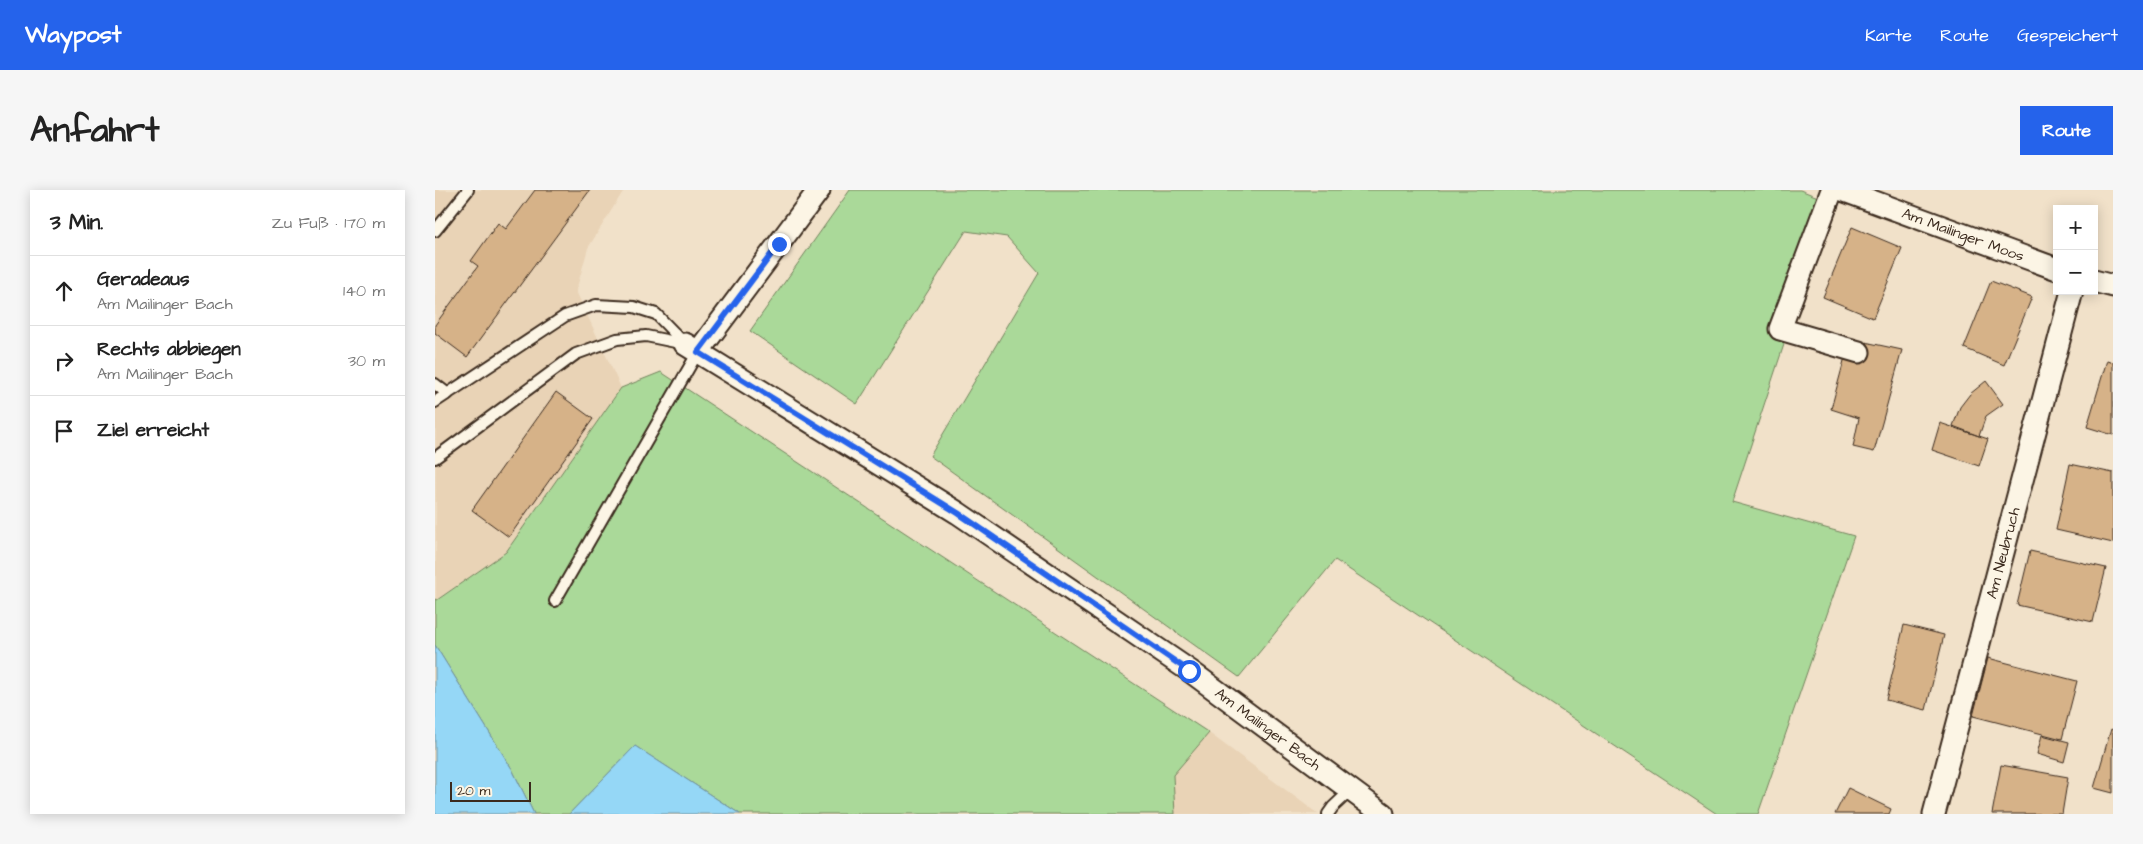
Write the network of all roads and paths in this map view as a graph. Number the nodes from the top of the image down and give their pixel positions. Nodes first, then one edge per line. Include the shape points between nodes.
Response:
1 (468, 190) edge
2 (819, 190) edge
3 (1832, 190) edge
4 (1841, 190) edge
5 (435, 230) edge
6 (2053, 268) edge
7 (2098, 282) edge
8 (2113, 286) edge
9 (2071, 295) edge
10 (691, 348) junction
11 (1859, 352) dead end
12 (435, 384) edge
13 (448, 394) junction
14 (435, 402) edge
15 (435, 458) edge
16 (555, 602) dead end
17 (1351, 790) junction
18 (1328, 814) edge
19 (1383, 814) edge
20 (1934, 814) edge

1 - 5 lane
2 - 10 street
3 - 11 street via 1780,329
4 - 6 street, Am Mailinger Moos
7 - 8 street
9 - 20 street, Am Neubruch
10 - 13 lane via 656,314 633,307 596,305 565,316
10 - 15 lane via 646,336 617,339 576,354
10 - 16 lane
10 - 17 street, Am Mailinger Bach via 958,513 1189,671
12 - 13 lane
13 - 14 lane
17 - 18 lane
17 - 19 street, Am Mailinger Bach

